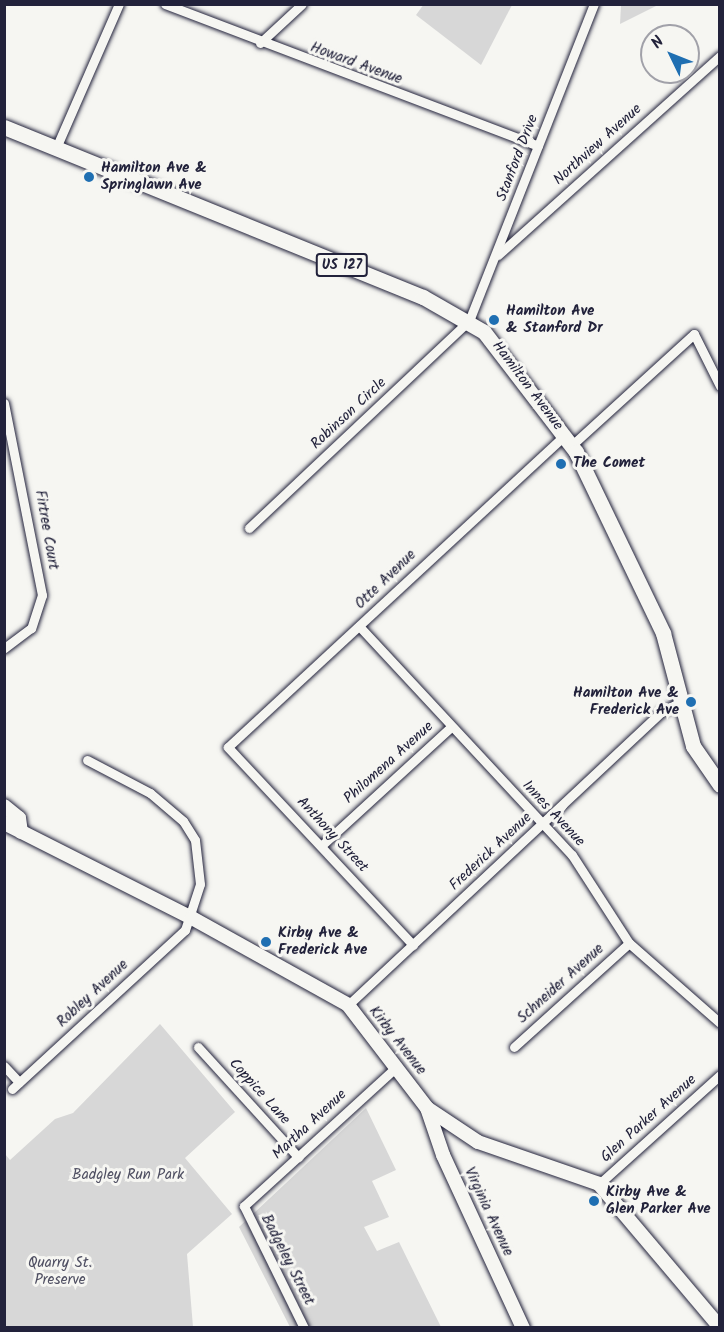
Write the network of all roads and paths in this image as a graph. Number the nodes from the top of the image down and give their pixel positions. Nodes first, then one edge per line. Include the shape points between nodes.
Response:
1 (119, 4) edge
2 (165, 4) edge
3 (302, 4) edge
4 (594, 4) edge
5 (260, 43) junction
6 (720, 56) edge
7 (4, 127) edge
8 (538, 146) junction
9 (56, 148) junction
10 (497, 256) junction
11 (469, 321) junction
12 (720, 386) edge
13 (4, 403) edge
14 (568, 440) junction
15 (249, 528) dead end
16 (359, 626) junction
17 (4, 648) edge
18 (683, 701) junction
19 (452, 727) junction
20 (228, 747) joint
21 (87, 760) dead end
22 (720, 785) edge
23 (4, 806) edge
24 (4, 823) edge
25 (542, 825) junction
26 (21, 832) junction
27 (321, 846) junction
28 (192, 918) junction
29 (629, 943) junction
30 (413, 945) junction
31 (348, 1005) junction
32 (720, 1023) edge
33 (198, 1047) dead end
34 (514, 1047) dead end
35 (4, 1066) edge
36 (396, 1067) junction
37 (720, 1075) edge
38 (427, 1108) junction
39 (298, 1157) junction
40 (599, 1184) junction
41 (244, 1206) joint
42 (720, 1327) edge
43 (304, 1328) edge
44 (523, 1328) edge

1 - 9 street
2 - 5 street, Howard Avenue
3 - 5 street
4 - 8 street, Stanford Drive
5 - 8 street, Howard Avenue
6 - 10 street, Northview Avenue
7 - 9 main road, Hamilton Avenue / US 127
8 - 10 street, Stanford Drive
9 - 11 main road, Hamilton Avenue / US 127
10 - 11 street, Stanford Drive
11 - 14 main road, Hamilton Avenue / US 127 via 506,355
11 - 15 street, Robinson Circle
12 - 14 street, Otte Avenue via 694,334
13 - 17 street, Firtree Court via 42,596 32,628
14 - 16 street, Otte Avenue
14 - 18 main road, Hamilton Avenue / US 127 via 663,633
16 - 19 street, Innes Avenue
16 - 20 street, Otte Avenue
18 - 22 main road, Hamilton Avenue / US 127 via 693,746
18 - 25 street, Frederick Avenue via 661,712
19 - 25 street, Innes Avenue
19 - 27 street, Philomena Avenue
20 - 27 street, Anthony Street
21 - 28 street via 150,793 183,821 200,863
23 - 26 street via 19,818
24 - 26 street, Kirby Avenue
25 - 29 street, Innes Avenue via 596,884
25 - 30 street, Frederick Avenue
26 - 28 street, Kirby Avenue
27 - 30 street, Anthony Street
28 - 31 street, Kirby Avenue
28 - 35 street, Robley Avenue via 16,1086
29 - 32 street, Innes Avenue
29 - 34 street, Schneider Avenue
30 - 31 street, Frederick Avenue
31 - 36 street, Kirby Avenue
33 - 39 street, Coppice Lane
36 - 38 street, Kirby Avenue
36 - 39 street, Martha Avenue
37 - 40 street, Glen Parker Avenue
38 - 40 street, Kirby Avenue via 478,1142
38 - 44 street, Virginia Avenue via 443,1155
39 - 41 street, Martha Avenue
40 - 42 street
41 - 43 street, Badgeley Street

